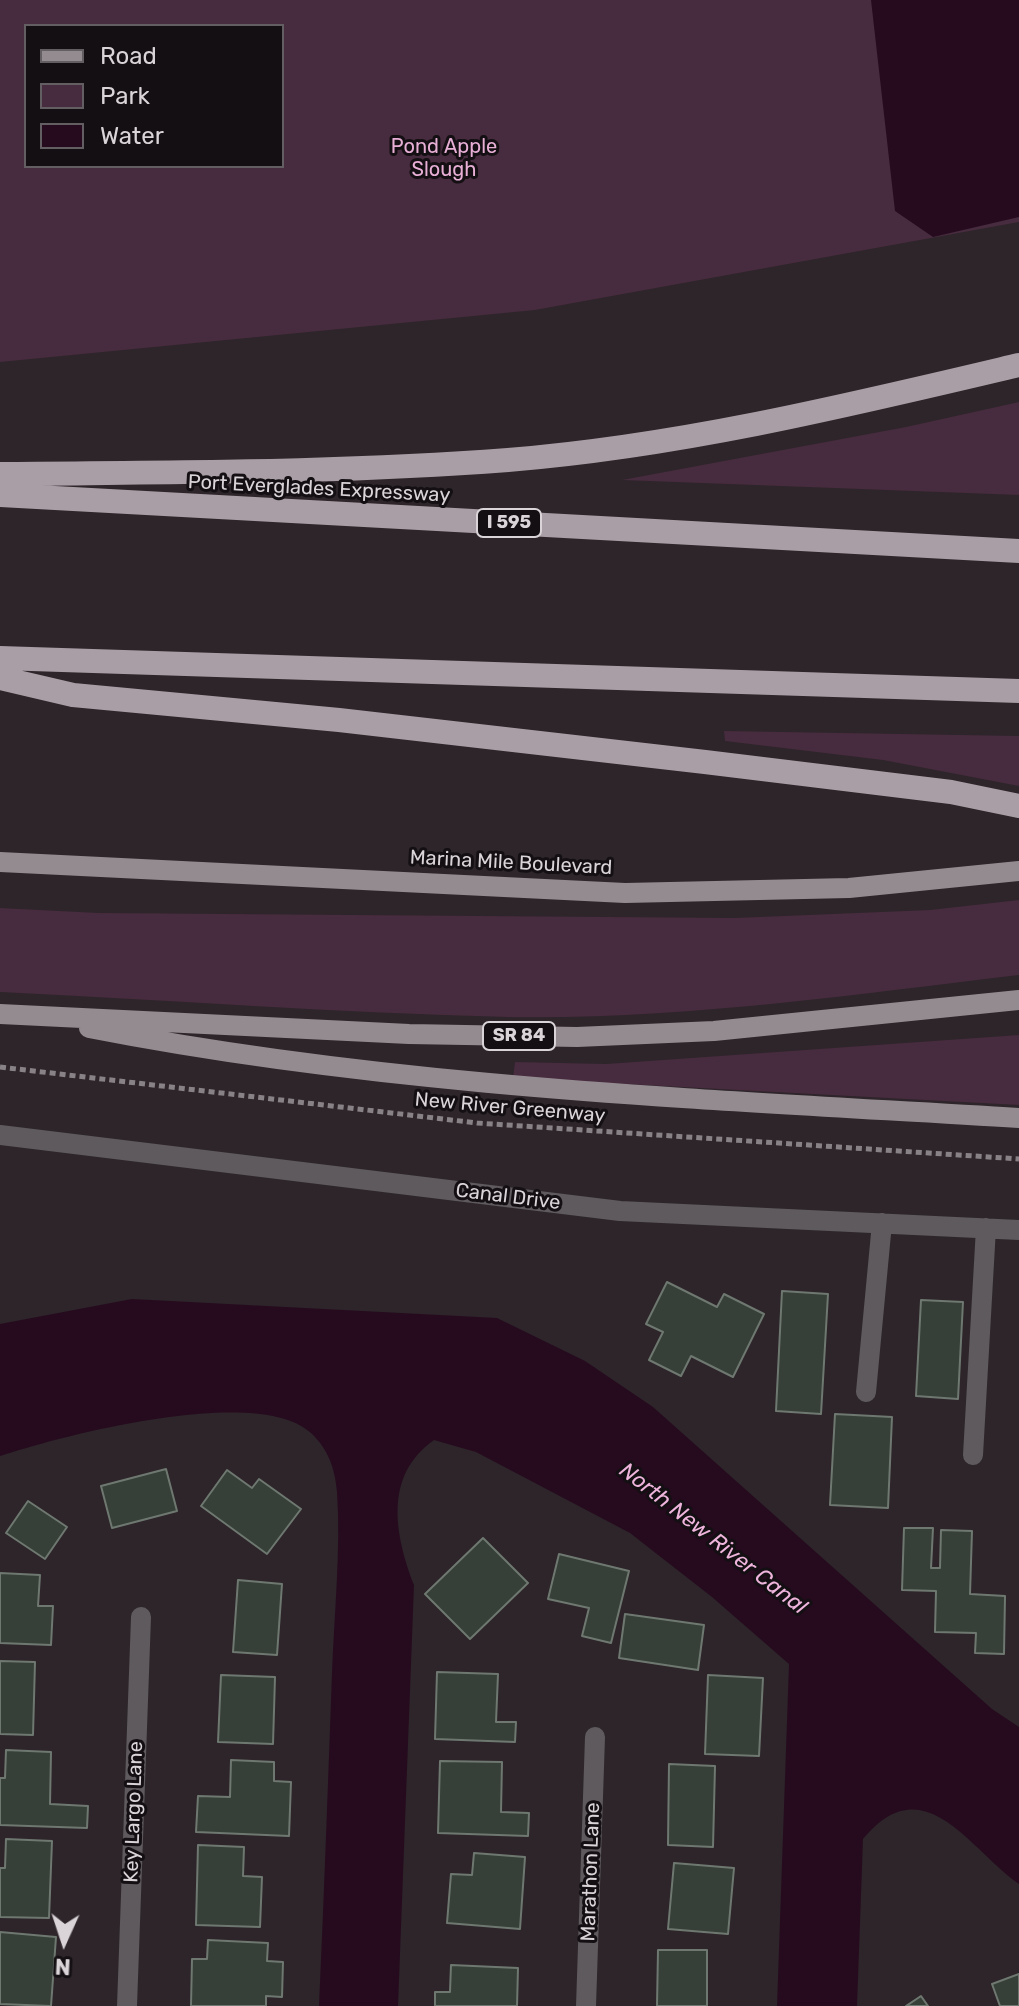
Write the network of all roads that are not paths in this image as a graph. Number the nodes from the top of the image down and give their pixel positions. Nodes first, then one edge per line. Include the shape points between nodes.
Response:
1 (1019, 365) edge
2 (0, 474) edge
3 (0, 495) edge
4 (1019, 551) edge
5 (0, 658) edge
6 (0, 678) edge
7 (1019, 691) edge
8 (1019, 806) edge
9 (0, 862) edge
10 (1019, 871) edge
11 (1019, 1000) edge
12 (9, 1014) edge
13 (1019, 1118) edge
14 (0, 1135) edge
15 (882, 1223) junction
16 (986, 1228) junction
17 (1019, 1230) edge
18 (866, 1392) dead end
19 (973, 1455) dead end
20 (141, 1617) dead end
21 (595, 1737) dead end
22 (127, 2006) edge
23 (586, 2006) edge

1 - 2 highway via 734,429 552,455 401,466
3 - 4 highway, Port Everglades Expressway / I 595
5 - 7 highway
6 - 8 highway via 73,695 354,722 951,792
9 - 10 main road, Marina Mile Boulevard via 625,893 849,888
11 - 12 main road, SR 84 via 714,1031 577,1037
12 - 13 main road via 187,1047 519,1087
14 - 15 street, Canal Drive via 620,1211
15 - 16 street, Canal Drive
15 - 18 street
16 - 17 street, Canal Drive
16 - 19 street
20 - 22 street, Key Largo Lane
21 - 23 street, Marathon Lane

